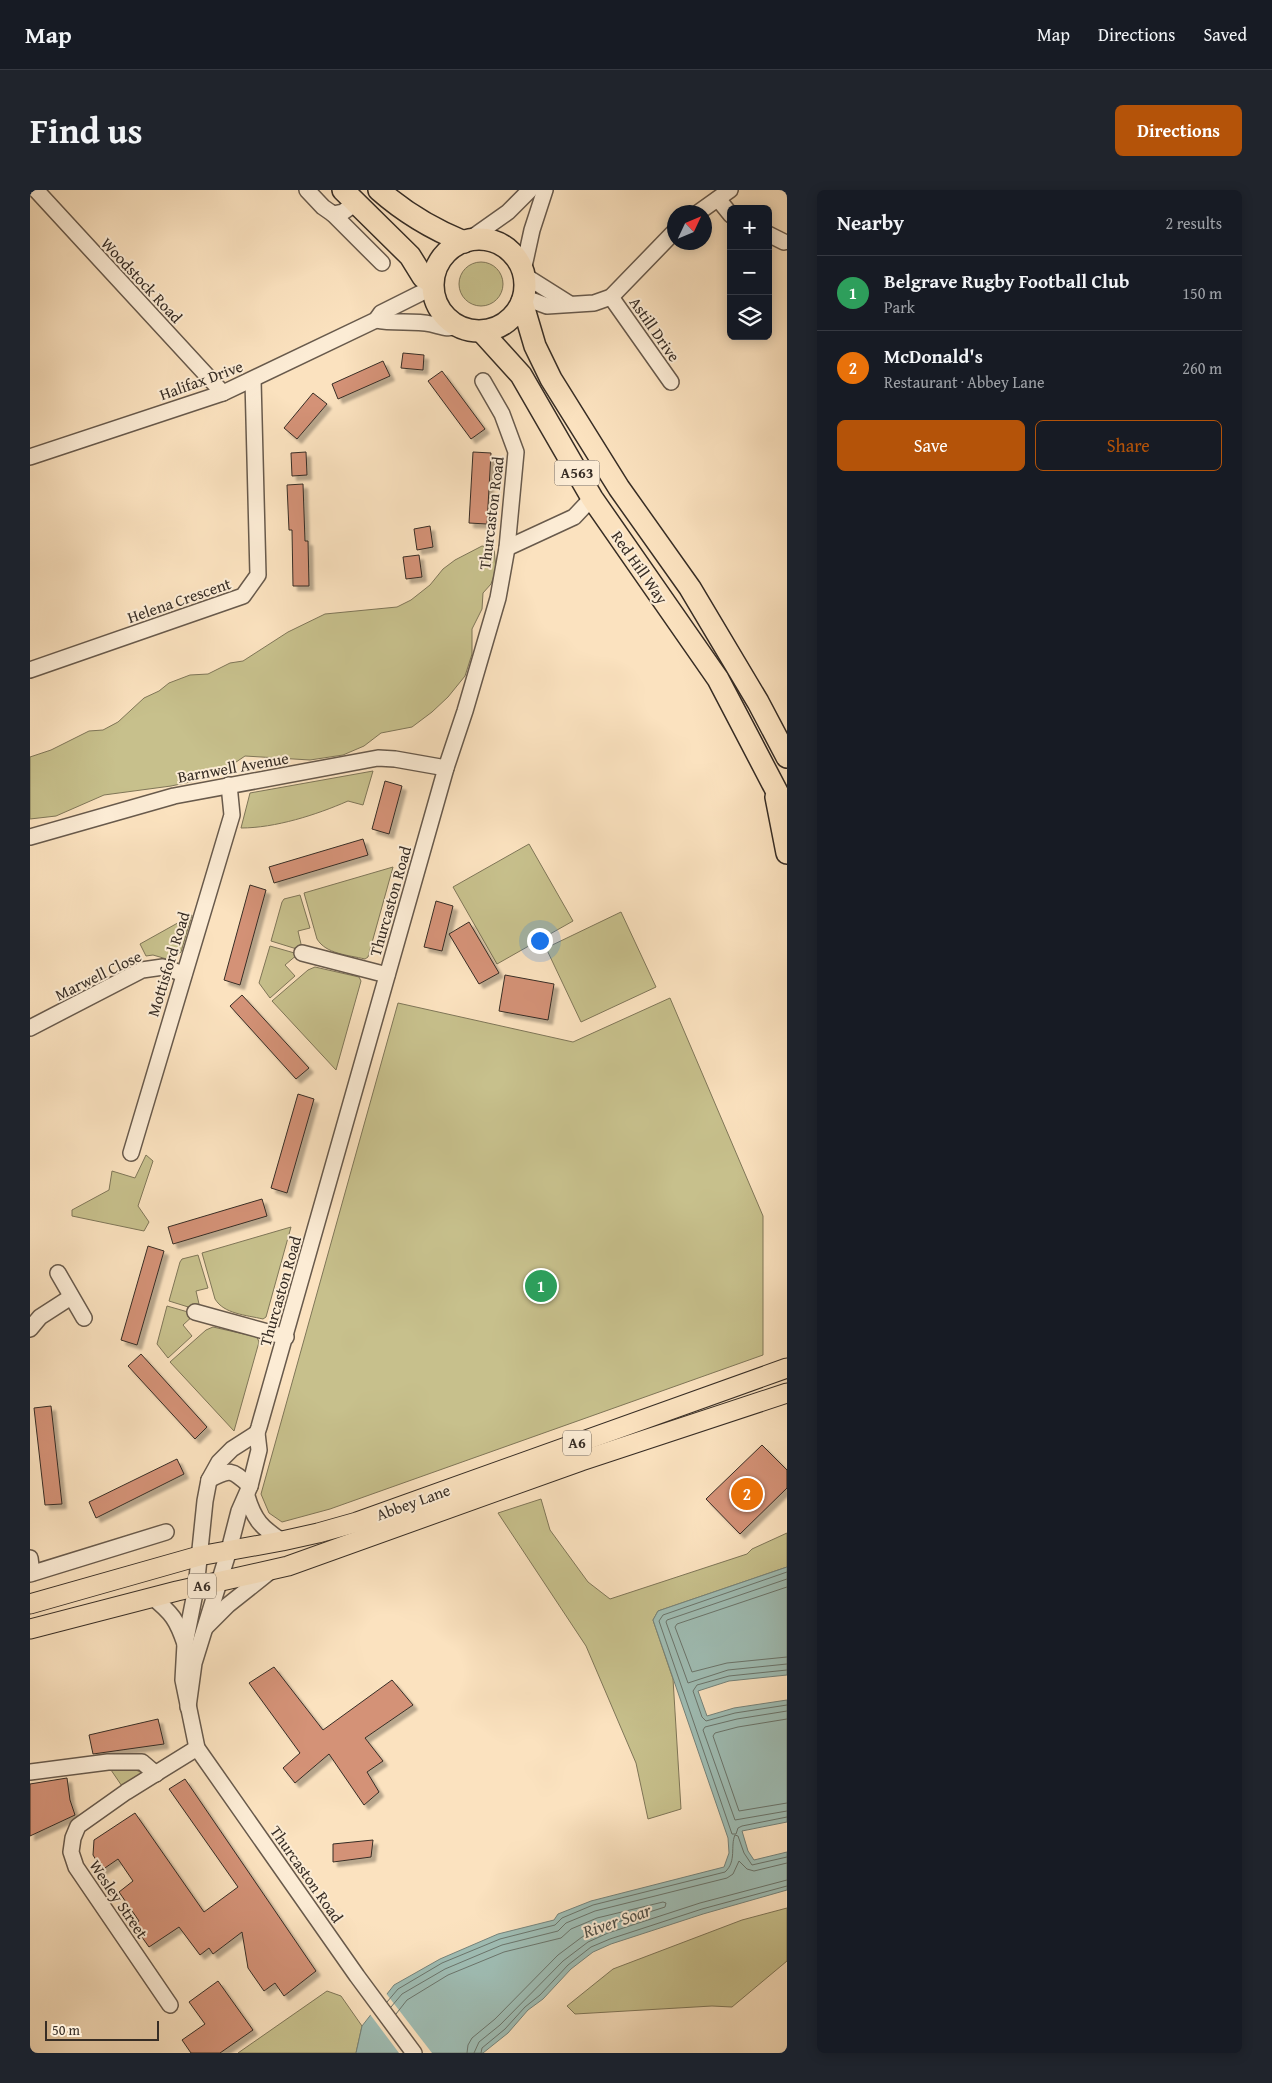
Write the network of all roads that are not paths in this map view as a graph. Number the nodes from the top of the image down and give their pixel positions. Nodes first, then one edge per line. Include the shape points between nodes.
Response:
1 (36, 190) edge
2 (307, 190) edge
3 (378, 190) edge
4 (530, 190) edge
5 (545, 190) edge
6 (730, 190) edge
7 (350, 196) edge
8 (718, 199) junction
9 (709, 205) edge
10 (727, 210) edge
11 (333, 214) junction
12 (772, 236) edge
13 (667, 239) edge
14 (466, 241) junction
15 (784, 242) dead end
16 (382, 263) dead end
17 (523, 273) junction
18 (433, 284) junction
19 (611, 297) junction
20 (522, 299) junction
21 (570, 304) junction
22 (376, 320) junction
23 (457, 326) junction
24 (482, 332) junction
25 (253, 380) junction
26 (483, 381) dead end
27 (671, 382) dead end
28 (223, 393) junction
29 (30, 457) edge
30 (592, 498) junction
31 (507, 548) junction
32 (30, 670) edge
33 (787, 757) edge
34 (446, 768) junction
35 (774, 784) junction
36 (229, 785) junction
37 (787, 811) edge
38 (30, 837) edge
39 (787, 853) edge
40 (302, 953) dead end
41 (184, 974) junction
42 (387, 975) junction
43 (30, 1028) edge
44 (131, 1153) dead end
45 (58, 1273) dead end
46 (71, 1297) junction
47 (195, 1312) dead end
48 (84, 1318) dead end
49 (30, 1329) edge
50 (286, 1337) junction
51 (787, 1368) edge
52 (787, 1393) edge
53 (257, 1433) junction
54 (209, 1480) junction
55 (248, 1491) junction
56 (166, 1532) dead end
57 (282, 1541) junction
58 (229, 1550) junction
59 (199, 1556) junction
60 (31, 1568) edge
61 (273, 1569) junction
62 (220, 1582) junction
63 (196, 1588) junction
64 (152, 1597) junction
65 (30, 1604) edge
66 (204, 1628) junction
67 (30, 1629) edge
68 (185, 1644) junction
69 (188, 1707) junction
70 (197, 1748) junction
71 (30, 1772) edge
72 (156, 1774) junction
73 (170, 2005) dead end
74 (414, 2053) edge

1 - 28 street, Woodstock Road
2 - 11 street
3 - 14 highway via 400,209 436,230
4 - 14 street via 508,212
5 - 17 street
6 - 8 street
7 - 11 street via 344,212
7 - 18 highway
8 - 9 street
8 - 10 street
11 - 16 street
12 - 15 street
13 - 19 street, Astill Drive
14 - 17 highway via 481,239 495,242 507,249
14 - 18 highway via 442,257
17 - 20 highway via 525,288
17 - 21 street
18 - 22 street, Halifax Drive
18 - 23 highway via 441,312
19 - 21 street, Astill Drive
19 - 27 street, Astill Drive
20 - 21 street, Astill Drive via 547,306
20 - 24 highway via 516,313 506,322
20 - 33 highway, Red Hill Way / A563 via 535,346 551,379 619,488 690,588
22 - 23 street, Halifax Drive via 432,324 448,329
22 - 25 street, Halifax Drive
23 - 24 highway
24 - 30 highway, Red Hill Way / A563 via 521,374
25 - 28 street, Halifax Drive
25 - 32 street, Helena Crescent via 258,575 243,596
26 - 31 street, Thurcaston Road via 502,414 516,452
28 - 29 street, Halifax Drive
30 - 31 street via 574,517
30 - 35 highway, Red Hill Way / A563 via 718,679
31 - 34 street, Thurcaston Road via 498,598
34 - 36 street, Barnwell Avenue via 378,758
34 - 42 street, Thurcaston Road
35 - 37 highway, Red Hill Way / A563
35 - 39 highway
36 - 38 street, Barnwell Avenue via 166,798
36 - 41 street, Mottisford Road via 232,815
40 - 42 street
41 - 43 street, Marwell Close via 163,968 142,970
41 - 44 street, Mottisford Road
42 - 50 street, Thurcaston Road
45 - 46 street
46 - 48 street
46 - 49 street via 40,1318
47 - 50 street
50 - 53 street, Thurcaston Road
51 - 57 main road, Abbey Lane / A6 via 357,1522
52 - 61 main road, Abbey Lane / A6
53 - 54 street, Thurcaston Road via 225,1454
53 - 55 street, Thurcaston Road via 259,1450
54 - 55 street via 231,1471 236,1473
54 - 59 street, Thurcaston Road
55 - 57 street via 251,1511 258,1523
55 - 58 street, Thurcaston Road
56 - 60 street
57 - 58 main road, Abbey Lane / A6
58 - 59 main road, Abbey Lane / A6
58 - 62 street, Thurcaston Road
59 - 63 street, Thurcaston Road
59 - 65 main road, Abbey Lane / A6
61 - 62 main road, Abbey Lane / A6
61 - 66 street
62 - 63 main road, Abbey Lane / A6
62 - 66 street, Thurcaston Road
63 - 64 main road, Abbey Lane / A6
63 - 68 street, Thurcaston Road
64 - 67 main road, Abbey Lane / A6
64 - 68 street, Thurcaston Road via 170,1612
66 - 69 street, Thurcaston Road via 194,1663
68 - 69 street, Thurcaston Road via 183,1680
69 - 70 street, Thurcaston Road
70 - 72 street, Wesley Street
70 - 74 street, Thurcaston Road
71 - 72 street via 108,1762 142,1762
72 - 73 street, Wesley Street via 78,1826 71,1852 76,1867

